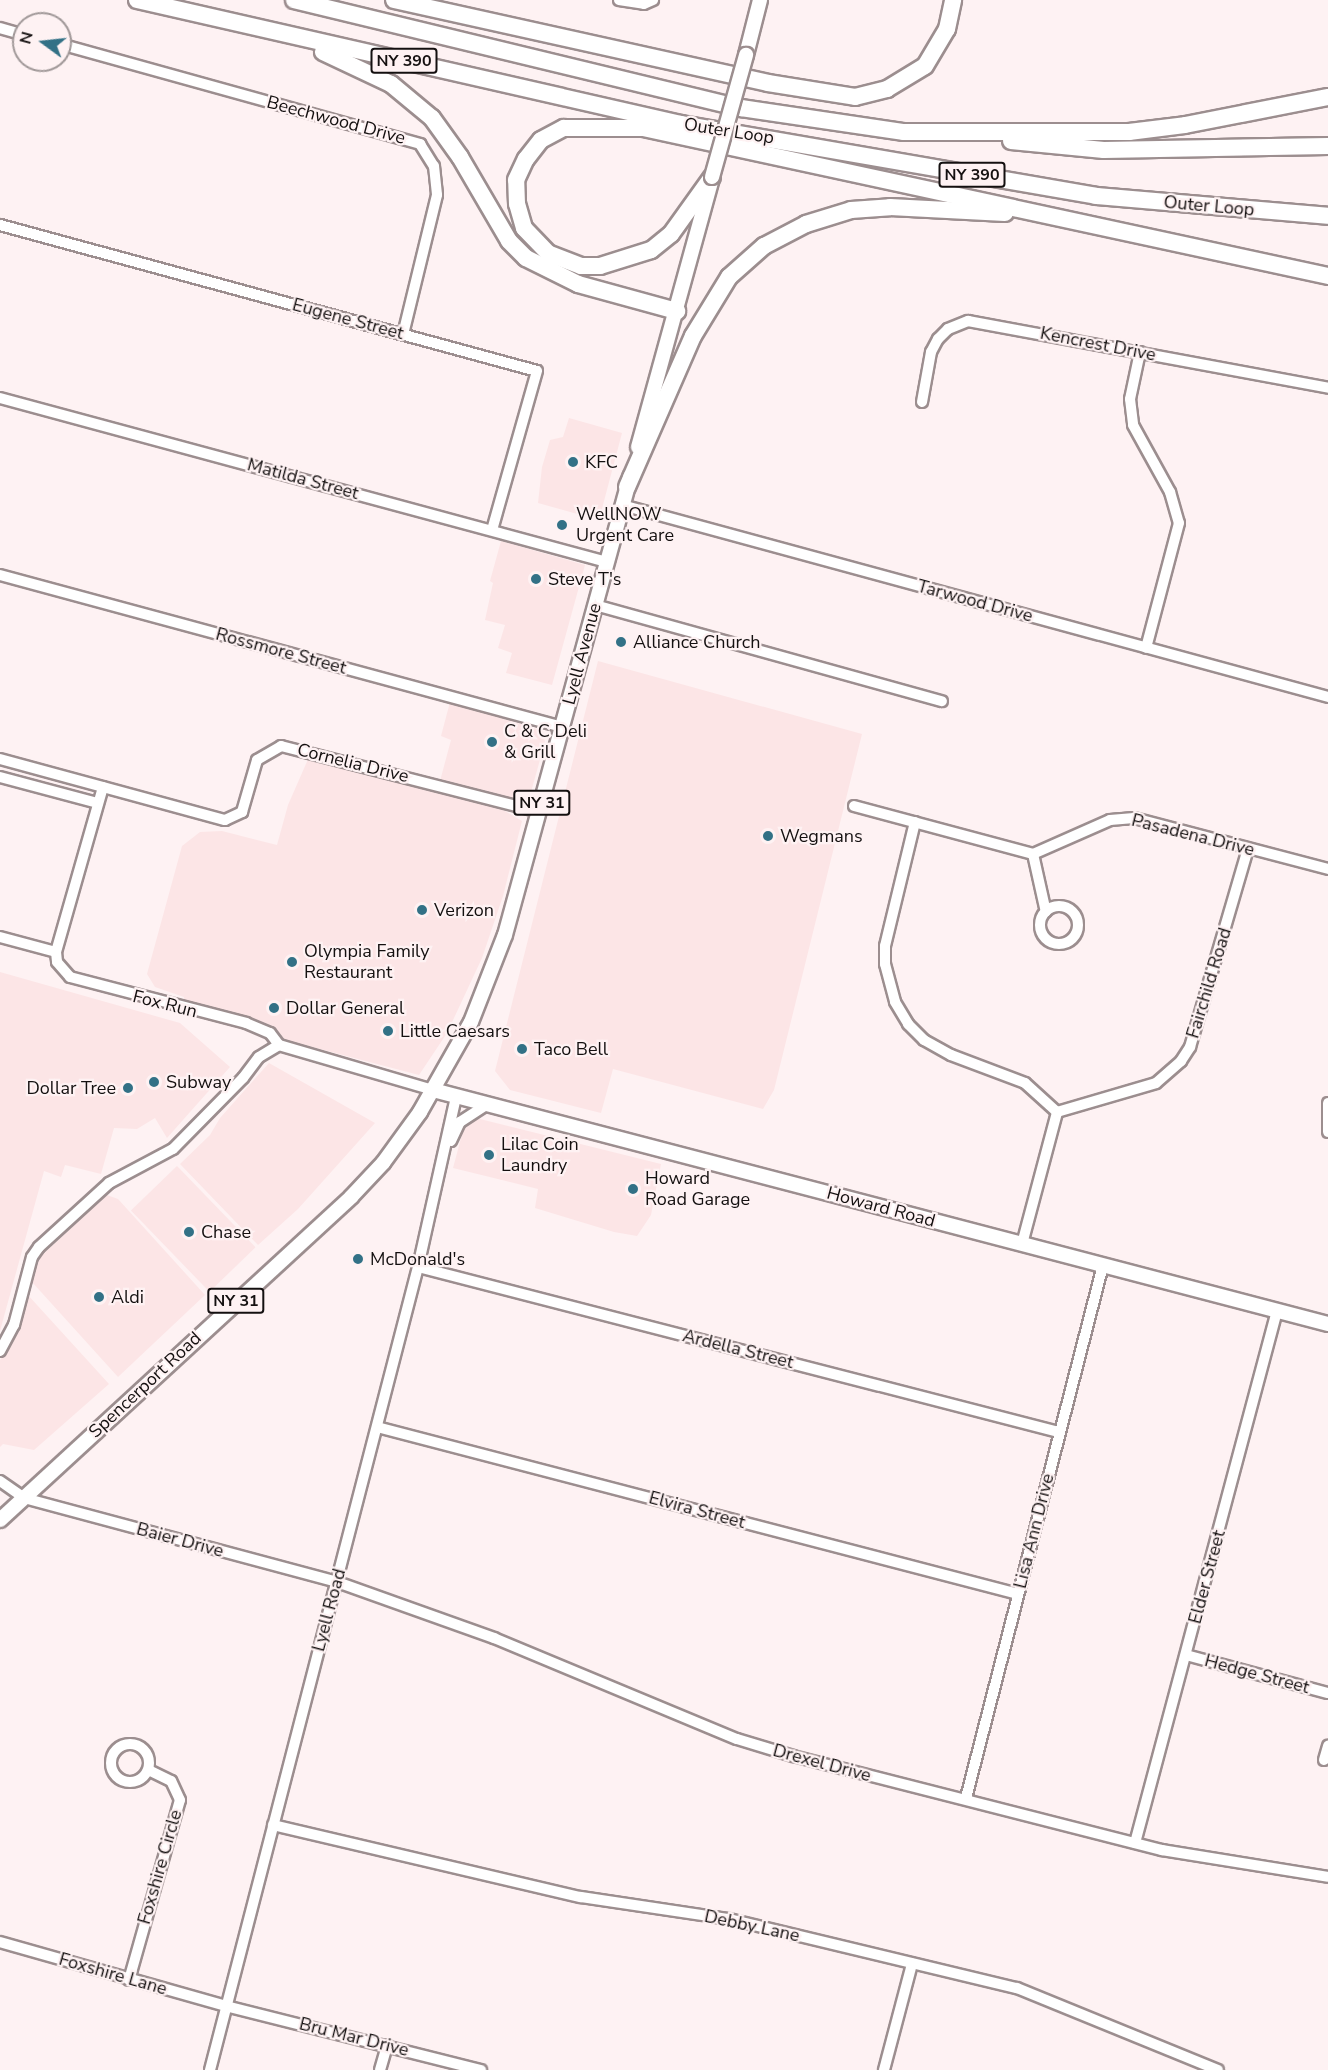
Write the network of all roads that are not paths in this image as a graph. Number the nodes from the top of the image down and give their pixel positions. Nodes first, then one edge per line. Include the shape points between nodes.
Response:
1 (137, 0) edge
2 (294, 0) edge
3 (394, 0) edge
4 (619, 0) edge
5 (653, 0) edge
6 (760, 0) edge
7 (953, 0) edge
8 (190, 12) junction
9 (72, 47) edge
10 (1328, 89) edge
11 (1328, 97) edge
12 (619, 109) junction
13 (1245, 114) junction
14 (643, 128) junction
15 (904, 132) junction
16 (1328, 146) edge
17 (712, 177) junction
18 (1056, 215) junction
19 (1328, 216) edge
20 (0, 225) edge
21 (1328, 276) edge
22 (677, 311) junction
23 (403, 334) junction
24 (1140, 352) junction
25 (1328, 388) edge
26 (0, 398) edge
27 (922, 402) dead end
28 (627, 487) junction
29 (622, 505) junction
30 (492, 530) junction
31 (607, 562) junction
32 (0, 575) edge
33 (595, 605) junction
34 (1146, 648) junction
35 (1328, 697) edge
36 (942, 701) dead end
37 (562, 727) junction
38 (0, 759) edge
39 (0, 777) edge
40 (103, 787) junction
41 (98, 803) junction
42 (854, 806) dead end
43 (539, 812) junction
44 (915, 822) junction
45 (1248, 849) junction
46 (1033, 854) junction
47 (1328, 869) edge
48 (1046, 912) dead end
49 (0, 937) edge
50 (56, 952) junction
51 (279, 1045) junction
52 (433, 1090) junction
53 (456, 1097) junction
54 (1328, 1103) edge
55 (486, 1105) junction
56 (1057, 1113) junction
57 (1328, 1132) edge
58 (447, 1150) junction
59 (1022, 1244) junction
60 (1103, 1265) junction
61 (418, 1267) junction
62 (1277, 1311) junction
63 (1328, 1324) edge
64 (0, 1351) edge
65 (377, 1427) junction
66 (1059, 1432) junction
67 (0, 1481) edge
68 (24, 1498) junction
69 (0, 1520) edge
70 (336, 1582) junction
71 (1018, 1594) junction
72 (1186, 1656) junction
73 (1328, 1693) edge
74 (1328, 1746) edge
75 (1324, 1760) dead end
76 (148, 1770) dead end
77 (966, 1798) junction
78 (273, 1826) junction
79 (1136, 1844) junction
80 (1328, 1876) edge
81 (0, 1942) edge
82 (912, 1964) junction
83 (129, 1980) junction
84 (226, 2006) junction
85 (387, 2045) junction
86 (210, 2070) edge
87 (380, 2070) edge
88 (481, 2070) edge
89 (884, 2070) edge
90 (1218, 2070) edge

1 - 8 highway, Outer Loop / NY 390
2 - 15 highway, Outer Loop / NY 390 via 741,108
3 - 7 highway via 768,82 855,97 887,89 925,66 947,29
4 - 5 street via 633,4
6 - 17 main road, Lyell Avenue / NY 31, bridge
8 - 12 highway, Outer Loop / NY 390
8 - 22 highway via 333,55 406,93 432,118 460,157 509,241 526,258 578,284
9 - 23 street, Beechwood Drive via 420,144 434,166 437,195
10 - 13 highway
11 - 13 highway, Outer Loop / NY 390
12 - 14 highway
12 - 19 highway, Outer Loop / NY 390 via 681,124 1096,196
13 - 15 highway, Outer Loop / NY 390 via 1129,132
14 - 17 highway via 564,128 542,140 526,159 516,180 517,204 524,228 549,254 581,266 600,266 643,254 671,234
14 - 18 highway
15 - 16 highway via 1104,150
17 - 22 main road, Lyell Avenue / NY 31
18 - 21 highway
18 - 28 highway via 890,207 851,210 806,224 764,246 729,277 693,336
20 - 23 street, Eugene Street
22 - 28 main road, Lyell Avenue / NY 31
23 - 30 street, Eugene Street via 537,371
24 - 25 street, Kencrest Drive
24 - 27 street, Kencrest Drive via 968,321 948,329 938,339
24 - 34 street via 1130,399 1131,419 1173,500 1179,523
26 - 30 street, Matilda Street
28 - 29 main road, Lyell Avenue / NY 31
29 - 31 main road, Lyell Avenue / NY 31
29 - 34 street, Tarwood Drive
30 - 31 street, Matilda Street
31 - 33 main road, Lyell Avenue / NY 31
32 - 37 street, Rossmore Street
33 - 36 street
33 - 37 main road, Lyell Avenue / NY 31
34 - 35 street, Tarwood Drive
37 - 43 main road, Lyell Avenue / NY 31
38 - 40 street, Cornelia Drive
39 - 41 street
40 - 41 street
40 - 43 street, Cornelia Drive via 225,820 234,818 242,812 257,760 281,746
41 - 50 street
42 - 44 street
43 - 52 main road, Lyell Avenue / NY 31 via 497,960 471,1022
44 - 46 street
44 - 56 street via 885,946 895,1002 908,1024 924,1040 951,1055 1025,1083
45 - 46 street, Pasadena Drive via 1134,818 1121,818
45 - 47 street, Pasadena Drive
45 - 56 street, Fairchild Road via 1202,1016 1181,1061 1140,1090
46 - 48 street
49 - 50 street
50 - 51 street, Fox Run via 57,962 70,977 246,1023 270,1033
51 - 52 street, Fox Run
51 - 64 street via 258,1057 243,1078 173,1149 109,1183 39,1247 32,1257 14,1325
52 - 53 main road, Howard Road
52 - 68 main road, Spencerport Road / NY 31 via 383,1163 351,1197
53 - 55 main road, Howard Road
53 - 58 street, Lyell Road
54 - 57 street
55 - 58 street, Lyell Road via 460,1122
55 - 59 main road, Howard Road
56 - 59 street
58 - 61 street, Lyell Road
59 - 60 main road, Howard Road
60 - 62 main road, Howard Road
60 - 66 street, Lisa Ann Drive
61 - 65 street, Lyell Road
61 - 66 street, Ardella Street
62 - 63 main road, Howard Road
62 - 72 street, Elder Street
65 - 70 street, Lyell Road
65 - 71 street, Elvira Street
66 - 71 street, Lisa Ann Drive
67 - 68 street
68 - 69 main road, Spencerport Road / NY 31
68 - 70 street, Baier Drive
70 - 77 street, Drexel Drive via 494,1638 737,1739 921,1790
70 - 78 street, Lyell Road
71 - 77 street, Lisa Ann Drive
72 - 73 street, Hedge Street
72 - 79 street, Elder Street
74 - 75 street
76 - 83 street, Foxshire Circle via 171,1781 180,1800
77 - 79 street, Drexel Drive
78 - 82 street, Debby Lane via 581,1897 729,1919
78 - 84 street, Lyell Road
79 - 80 street, Drexel Drive
81 - 83 street, Foxshire Lane
82 - 89 street
82 - 90 street, Debby Lane via 1017,1989
83 - 84 street, Foxshire Lane
84 - 85 street, Bru Mar Drive
84 - 86 street, Lyell Road
85 - 87 street
85 - 88 street, Bru Mar Drive

